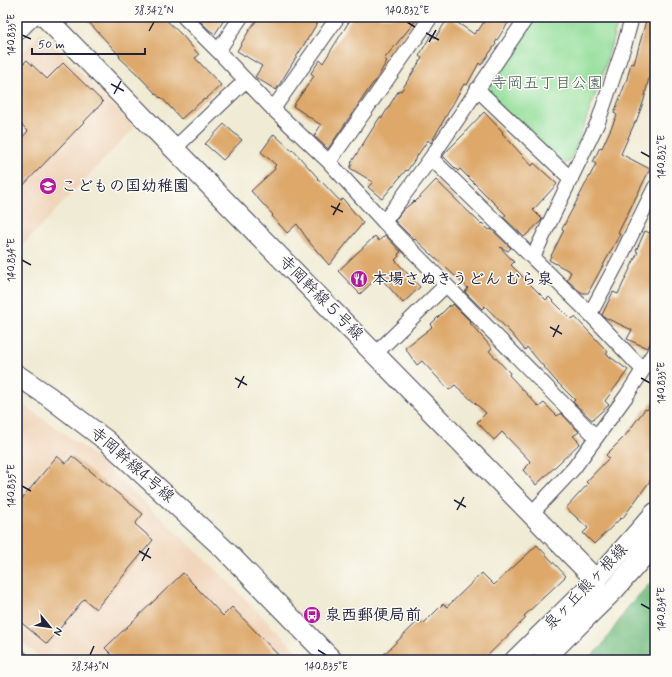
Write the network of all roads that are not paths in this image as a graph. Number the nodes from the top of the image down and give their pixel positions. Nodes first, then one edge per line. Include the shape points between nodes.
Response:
1 (30, 17) edge
2 (45, 17) edge
3 (184, 17) edge
4 (241, 17) edge
5 (338, 17) edge
6 (431, 17) edge
7 (527, 17) edge
8 (632, 17) edge
9 (17, 30) edge
10 (218, 51) junction
11 (246, 80) junction
12 (477, 89) junction
13 (273, 110) junction
14 (174, 150) junction
15 (431, 158) junction
16 (329, 162) junction
17 (571, 179) junction
18 (655, 187) edge
19 (384, 222) junction
20 (533, 257) junction
21 (446, 285) junction
22 (590, 314) junction
23 (655, 351) edge
24 (375, 354) junction
25 (643, 370) junction
26 (17, 375) edge
27 (596, 437) junction
28 (655, 513) edge
29 (531, 514) junction
30 (655, 543) edge
31 (596, 580) junction
32 (332, 660) edge
33 (515, 660) edge
34 (543, 660) edge

1 - 9 street
2 - 14 street, 寺岡幹線５号線
3 - 10 street
4 - 10 street
5 - 13 street
6 - 16 street
7 - 12 street
8 - 17 street via 598,122
10 - 11 street
11 - 13 street
11 - 14 street
12 - 15 street
12 - 17 street
13 - 16 street
14 - 24 street, 寺岡幹線５号線
15 - 19 street
15 - 20 street
16 - 19 street
17 - 20 street
18 - 22 street
19 - 21 street
20 - 22 street
21 - 24 street
21 - 27 street
22 - 25 street
23 - 25 street
24 - 29 street, 寺岡幹線５号線
25 - 27 street
26 - 32 street, 寺岡幹線4号線 via 107,441 225,550
27 - 29 street via 574,468
28 - 31 street, 泉ヶ丘熊ヶ根線
29 - 31 street, 寺岡幹線５号線
30 - 34 street, 泉ヶ丘熊ヶ根線 via 614,590
31 - 33 street, 泉ヶ丘熊ヶ根線

